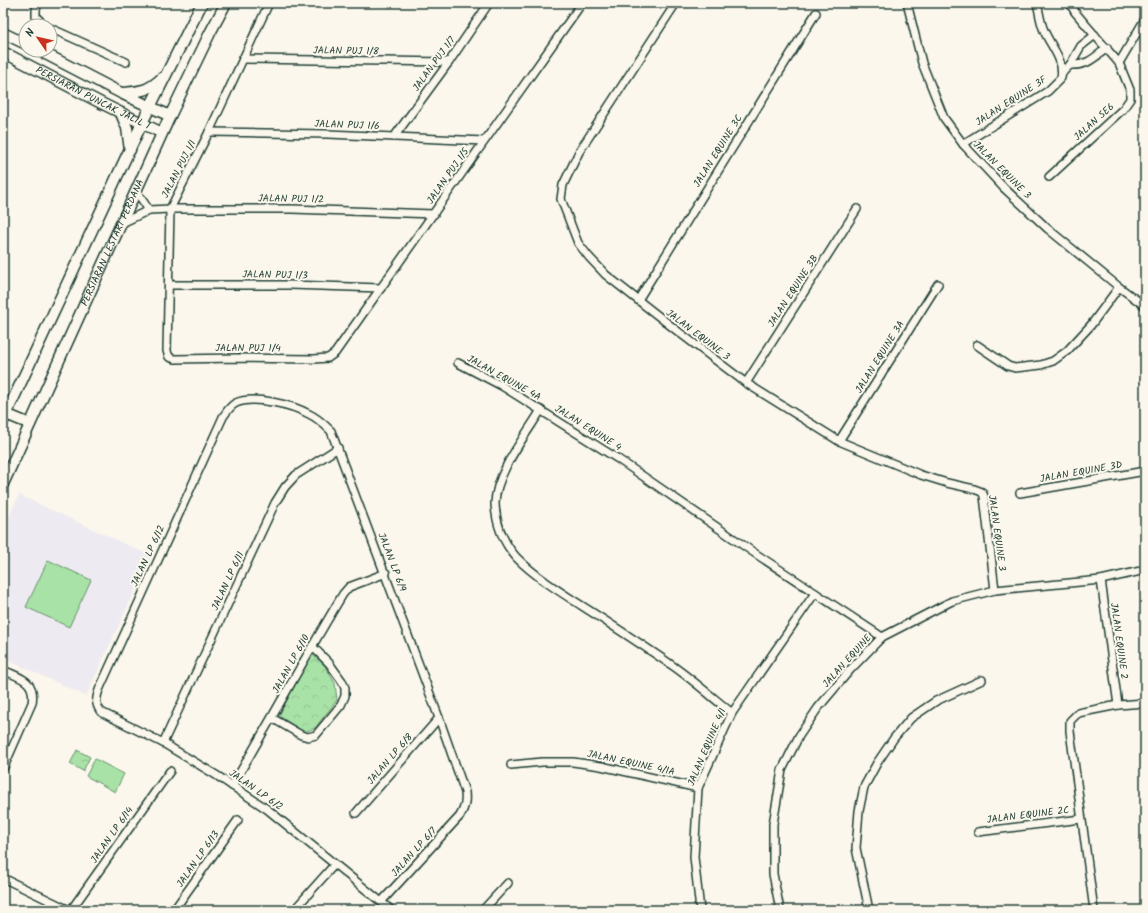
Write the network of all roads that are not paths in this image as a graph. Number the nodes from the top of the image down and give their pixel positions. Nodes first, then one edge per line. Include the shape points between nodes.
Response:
1 (38, 3) edge
2 (202, 3) edge
3 (226, 3) edge
4 (269, 3) edge
5 (489, 3) edge
6 (582, 3) edge
7 (676, 3) edge
8 (908, 3) edge
9 (1037, 3) edge
10 (1070, 3) edge
11 (816, 13) dead end
12 (37, 18) edge
13 (1145, 19) edge
14 (58, 32) edge
15 (3, 33) edge
16 (1095, 35) junction
17 (18, 40) edge
18 (1107, 48) junction
19 (3, 52) edge
20 (53, 58) edge
21 (243, 59) junction
22 (126, 62) dead end
23 (449, 62) junction
24 (1119, 63) junction
25 (1070, 65) junction
26 (1062, 73) junction
27 (167, 74) junction
28 (121, 93) junction
29 (151, 107) junction
30 (121, 113) junction
31 (170, 116) junction
32 (142, 123) junction
33 (208, 132) junction
34 (162, 133) junction
35 (394, 137) junction
36 (484, 141) junction
37 (963, 144) junction
38 (130, 150) junction
39 (1049, 177) dead end
40 (136, 191) junction
41 (170, 209) junction
42 (857, 209) dead end
43 (149, 210) junction
44 (434, 214) junction
45 (122, 223) junction
46 (938, 284) dead end
47 (169, 285) junction
48 (1119, 287) junction
49 (382, 288) junction
50 (638, 300) junction
51 (1145, 306) edge
52 (978, 345) dead end
53 (169, 357) joint
54 (328, 358) joint
55 (458, 363) dead end
56 (746, 383) junction
57 (541, 410) junction
58 (223, 417) joint
59 (5, 418) edge
60 (30, 424) junction
61 (839, 441) junction
62 (338, 448) junction
63 (1145, 471) edge
64 (3, 484) edge
65 (1020, 493) dead end
66 (1145, 570) edge
67 (386, 573) junction
68 (1101, 580) junction
69 (995, 590) junction
70 (815, 593) junction
71 (882, 637) junction
72 (312, 646) junction
73 (3, 670) edge
74 (982, 680) dead end
75 (1145, 703) edge
76 (97, 706) joint
77 (1118, 706) junction
78 (732, 713) junction
79 (272, 718) junction
80 (439, 718) junction
81 (163, 743) junction
82 (511, 765) dead end
83 (3, 769) edge
84 (170, 771) dead end
85 (232, 786) junction
86 (698, 788) junction
87 (356, 813) dead end
88 (460, 816) joint
89 (1081, 819) junction
90 (238, 820) dead end
91 (978, 832) dead end
92 (335, 864) junction
93 (3, 878) edge
94 (508, 883) dead end
95 (382, 901) junction
96 (70, 910) edge
97 (174, 910) edge
98 (294, 910) edge
99 (391, 910) edge
100 (483, 910) edge
101 (700, 910) edge
102 (780, 910) edge
103 (869, 910) edge
104 (1094, 910) edge

1 - 12 street
2 - 27 main road
3 - 31 main road, PERSIARAN LESTARI PERDANA
4 - 21 street, JALAN PUJ 1/1
5 - 23 street, JALAN PUJ 1/7
6 - 36 street, JALAN PUJ 1/5
7 - 50 street, JALAN EQUINE 3 via 579,152 563,186 561,199 578,243 606,275
8 - 37 street, JALAN EQUINE 3 via 922,63 944,118
9 - 26 street via 1043,28 1059,58
10 - 16 street, JALAN SE6
11 - 50 street, JALAN EQUINE 3C
13 - 24 street
14 - 22 street
15 - 17 main road
16 - 18 street, JALAN SE6
16 - 25 street, JALAN EQUINE 3F via 1081,46
18 - 24 street, JALAN SE6
18 - 25 street via 1084,64
19 - 30 main road, PERSIARAN PUNCAK JALIL 1
20 - 28 main road, PERSIARAN PUNCAK JALIL 1
21 - 23 street, JALAN PUJ 1/8
21 - 33 street, JALAN PUJ 1/1
23 - 35 street, JALAN PUJ 1/7
24 - 39 street, JALAN SE6 via 1130,90 1130,99 1123,110
25 - 26 street, JALAN EQUINE 3F
26 - 37 street, JALAN EQUINE 3F via 1061,78 1048,91
27 - 28 main road via 152,87 139,92
27 - 29 main road
28 - 29 main road, PERSIARAN PUNCAK JALIL 1
29 - 31 main road, PERSIARAN PUNCAK JALIL 1
29 - 32 main road
30 - 32 main road, PERSIARAN PUNCAK JALIL 1
30 - 38 main road via 127,128
31 - 34 main road, PERSIARAN LESTARI PERDANA
32 - 34 main road, PERSIARAN PUNCAK JALIL 1
32 - 38 main road
33 - 35 street, JALAN PUJ 1/6
33 - 41 street, JALAN PUJ 1/1
34 - 40 main road, PERSIARAN LESTARI PERDANA
35 - 36 street, JALAN PUJ 1/6
36 - 44 street, JALAN PUJ 1/5
37 - 48 street, JALAN EQUINE 3 via 1004,188 1048,229
38 - 59 main road
40 - 43 street
40 - 45 main road, PERSIARAN LESTARI PERDANA
41 - 43 street, JALAN PUJ 1/2
41 - 44 street, JALAN PUJ 1/2 via 292,209
41 - 47 street, JALAN PUJ 1/1
42 - 56 street, JALAN EQUINE 3B
43 - 45 street, JALAN PUJ 1/2
44 - 49 street, JALAN PUJ 1/5
45 - 60 main road, PERSIARAN LESTARI PERDANA
46 - 61 street, JALAN EQUINE 3A
47 - 49 street, JALAN PUJ 1/3
47 - 53 street, JALAN PUJ 1/1
48 - 51 street, JALAN EQUINE 3
48 - 52 street via 1091,325 1067,351 1052,361 1015,368
49 - 54 street, JALAN PUJ 1/5 via 335,353
50 - 56 street, JALAN EQUINE 3
53 - 54 street, JALAN PUJ 1/4
55 - 57 street, JALAN EQUINE 4A
56 - 61 street, JALAN EQUINE 3
57 - 70 street, JALAN EQUINE 4 via 618,459
57 - 78 street, JALAN EQUINE 4 via 503,471 498,487 495,503 497,517 507,545 516,557 543,580 673,666
58 - 62 street, JALAN LP 6/9 via 228,409 244,401 252,400 295,408 310,414 332,431
58 - 76 street, JALAN LP 6/12 via 106,676 97,698
59 - 60 main road
60 - 64 main road, PERSIARAN LESTARI PERDANA
61 - 69 street, JALAN EQUINE 3 via 921,475 982,492
62 - 67 street, JALAN LP 6/9
62 - 81 street, JALAN LP 6/11 via 296,475 285,487
63 - 65 street, JALAN EQUINE 3D
66 - 68 street, JALAN EQUINE
67 - 72 street, JALAN LP 6/10 via 349,587
67 - 80 street, JALAN LP 6/9
68 - 69 street, JALAN EQUINE
68 - 77 street, JALAN EQUINE 2
69 - 71 street, JALAN EQUINE via 952,601
70 - 71 street, JALAN EQUINE 4
70 - 78 street, JALAN EQUINE 4/1
71 - 102 street, JALAN EQUINE via 818,708 799,736 782,770 773,824 772,874
72 - 79 street, JALAN LP 6/10
72 - 79 street via 342,681 345,696 341,705 316,735 308,737
73 - 83 street via 27,681 33,695 32,703
74 - 103 street via 936,701 911,718 894,738 864,787 856,848
75 - 77 street
76 - 81 street, JALAN LP 6/2 via 101,712
77 - 89 street via 1078,714 1070,721
78 - 86 street, JALAN EQUINE 4/1
79 - 85 street, JALAN LP 6/10
80 - 87 street, JALAN LP 6/8
80 - 88 street, JALAN LP 6/9 via 465,792 466,801
81 - 85 street, JALAN LP 6/2
82 - 86 street, JALAN EQUINE 4/1A via 542,762 580,763
84 - 96 street, JALAN LP 6/14
85 - 92 street, JALAN LP 6/2 via 267,809
86 - 101 street, JALAN EQUINE 4/1 via 694,857
88 - 95 street, JALAN LP 6/7
89 - 91 street, JALAN EQUINE 2C
89 - 104 street
90 - 97 street, JALAN LP 6/13
92 - 95 street, JALAN LP 6/2
92 - 98 street
93 - 96 street
94 - 100 street
95 - 99 street, JALAN LP 6/2

